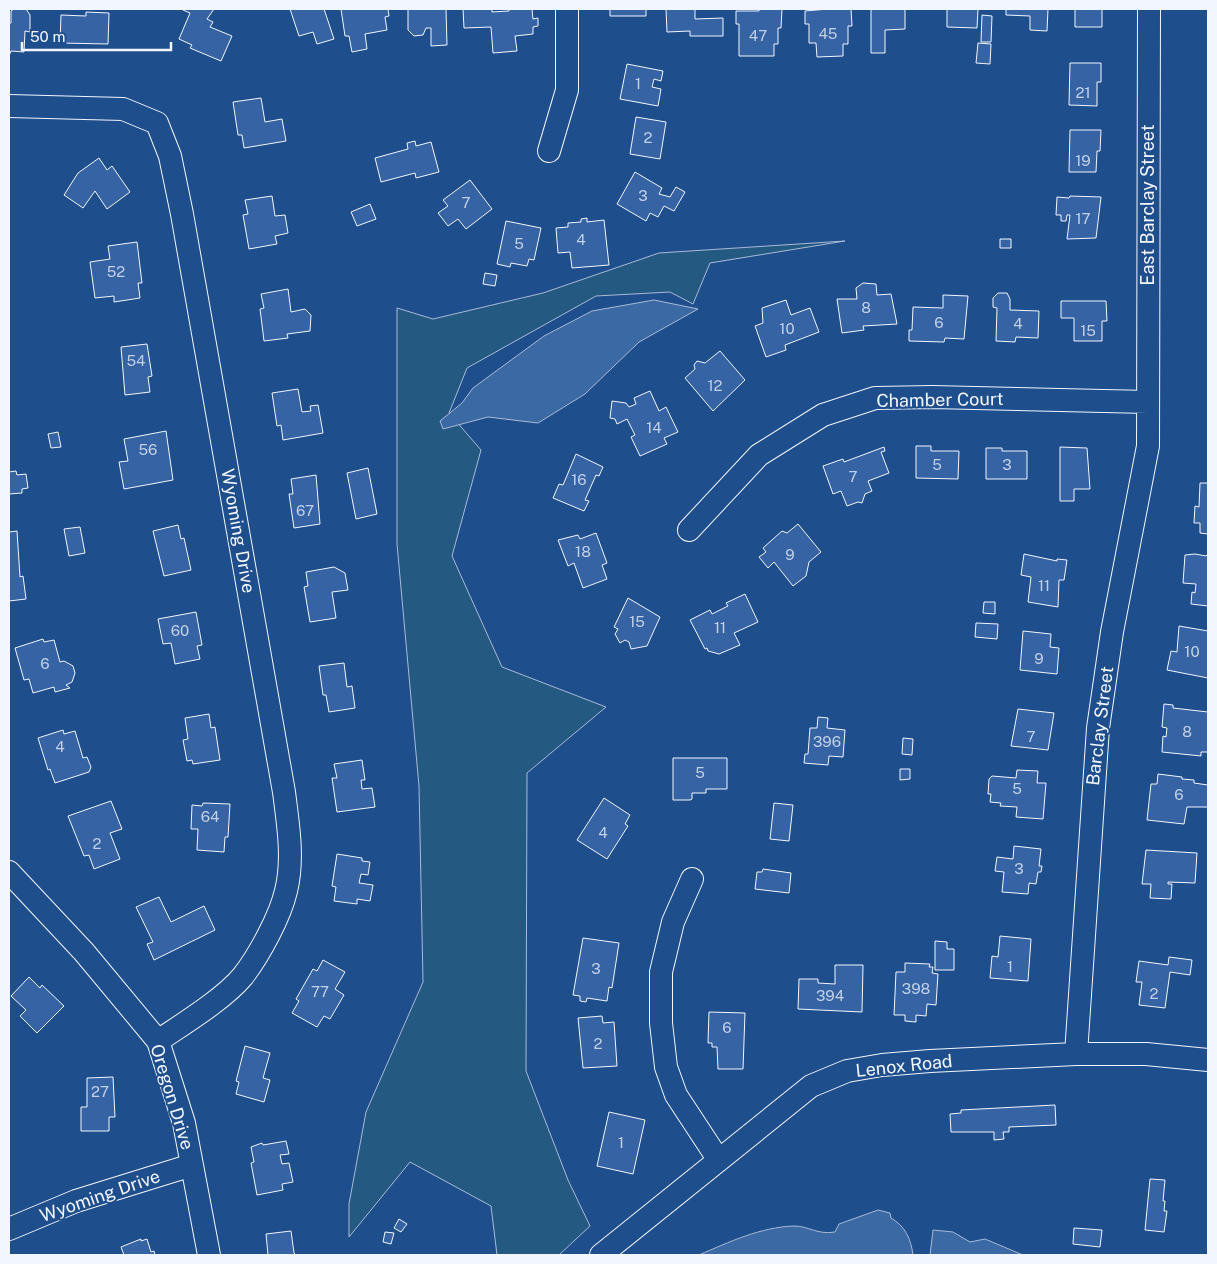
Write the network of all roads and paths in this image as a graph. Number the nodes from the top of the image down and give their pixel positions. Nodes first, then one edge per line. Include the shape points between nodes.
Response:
1 (567, 9) edge
2 (1149, 9) edge
3 (9, 106) edge
4 (549, 151) dead end
5 (1148, 402) junction
6 (689, 530) dead end
7 (9, 872) edge
8 (692, 879) dead end
9 (158, 1041) junction
10 (1076, 1054) junction
11 (1208, 1060) edge
12 (718, 1159) junction
13 (192, 1165) junction
14 (9, 1229) edge
15 (209, 1255) edge
16 (602, 1255) edge

1 - 4 street via 566,90
2 - 5 street, East Barclay Street
3 - 9 street, Wyoming Drive via 123,108 157,123 170,156 182,214 284,792 290,843 286,891 268,934 242,976 201,1011
5 - 6 street, Chamber Court via 875,398 823,415 759,455
5 - 10 street, Barclay Street via 1148,446 1112,632 1098,728
7 - 9 street, Oregon Drive via 84,952
8 - 12 street via 673,922 661,972 661,1023 666,1067 676,1095
9 - 13 street, Oregon Drive via 184,1123
10 - 11 street, Lenox Road via 1146,1054
10 - 12 street, Lenox Road via 882,1064 847,1072 811,1086
12 - 16 street, Lenox Road
13 - 14 street, Wyoming Drive via 76,1200
13 - 15 street, Oregon Drive

